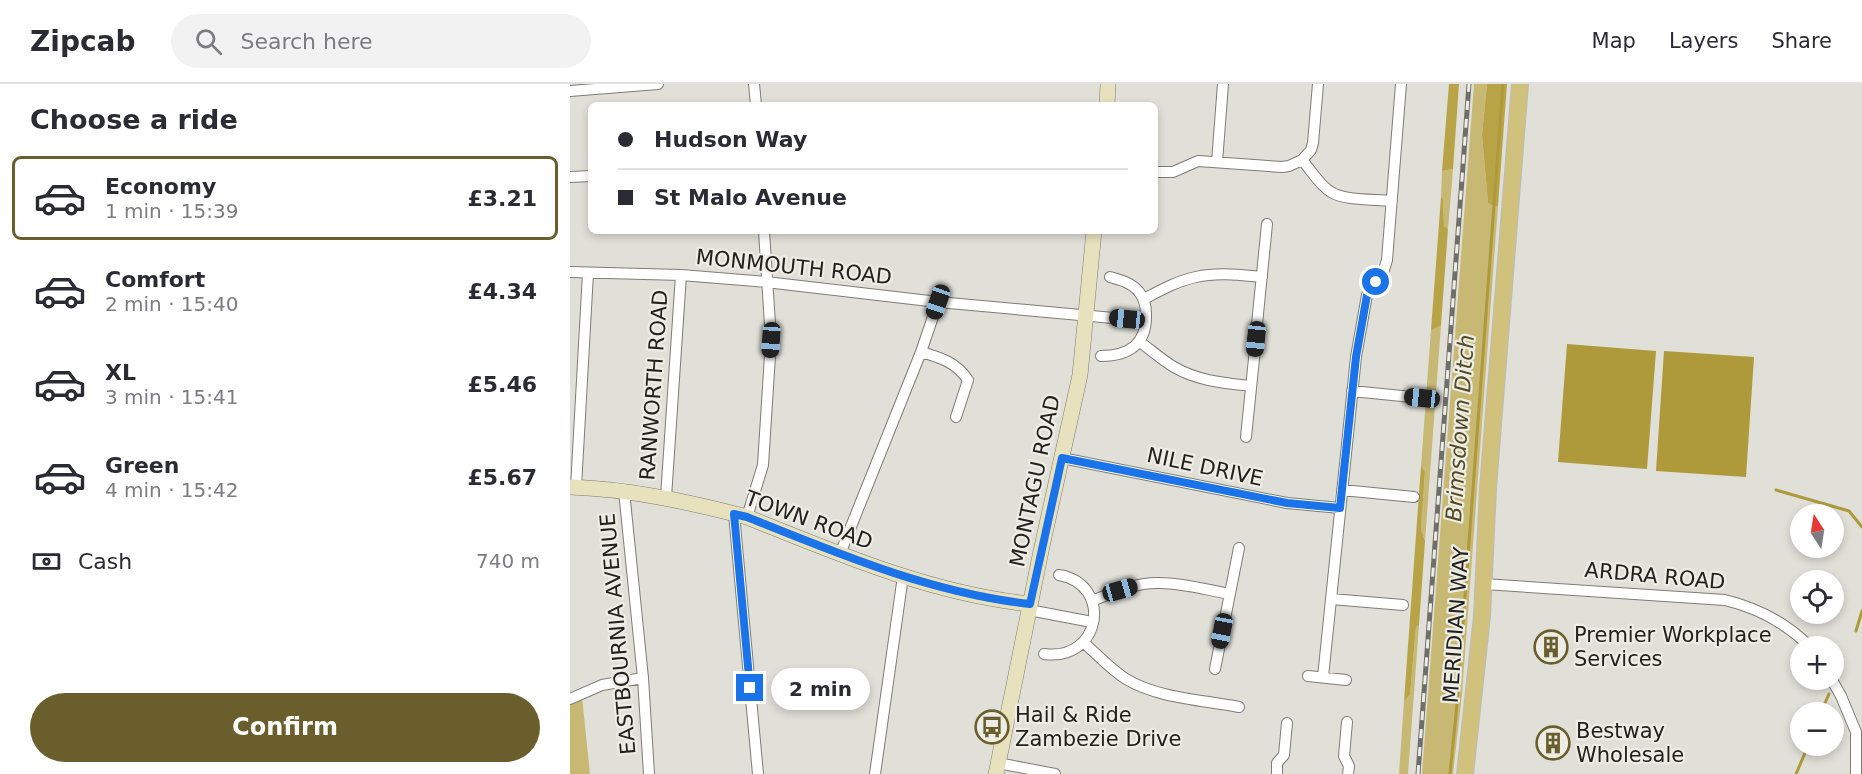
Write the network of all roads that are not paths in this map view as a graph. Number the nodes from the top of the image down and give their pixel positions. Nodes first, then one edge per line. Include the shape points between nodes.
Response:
1 (658, 84) edge
2 (754, 84) edge
3 (1108, 84) edge
4 (1223, 84) edge
5 (1318, 84) edge
6 (1401, 84) edge
7 (1520, 84) edge
8 (570, 91) edge
9 (756, 102) edge
10 (1107, 102) edge
11 (1302, 160) junction
12 (1217, 162) junction
13 (1158, 172) edge
14 (588, 176) edge
15 (570, 177) edge
16 (1392, 201) junction
17 (1267, 224) dead end
18 (764, 234) edge
19 (1094, 234) edge
20 (570, 272) edge
21 (588, 273) junction
22 (681, 275) junction
23 (1110, 277) dead end
24 (1262, 277) junction
25 (766, 282) junction
26 (1144, 299) junction
27 (938, 302) junction
28 (1086, 315) junction
29 (1146, 321) junction
30 (1257, 324) dead end
31 (1256, 339) dead end
32 (1140, 342) junction
33 (921, 352) junction
34 (1101, 356) dead end
35 (1251, 386) junction
36 (1352, 391) junction
37 (1422, 398) dead end
38 (956, 417) dead end
39 (1246, 437) dead end
40 (1062, 458) junction
41 (573, 487) edge
42 (1342, 490) junction
43 (624, 491) junction
44 (666, 497) junction
45 (1414, 497) dead end
46 (1340, 508) junction
47 (740, 516) junction
48 (1239, 548) dead end
49 (840, 554) junction
50 (1059, 575) dead end
51 (903, 576) junction
52 (1484, 584) junction
53 (1230, 594) junction
54 (1331, 599) junction
55 (1092, 601) junction
56 (1403, 605) dead end
57 (1030, 607) junction
58 (1092, 622) junction
59 (1798, 636) edge
60 (1084, 643) junction
61 (1044, 654) dead end
62 (1215, 669) dead end
63 (1308, 676) dead end
64 (1323, 677) junction
65 (643, 678) junction
66 (1346, 680) dead end
67 (1838, 690) edge
68 (570, 699) edge
69 (1239, 707) dead end
70 (1347, 722) dead end
71 (1287, 723) dead end
72 (997, 769) edge
73 (649, 774) edge
74 (758, 774) edge
75 (875, 774) edge
76 (1055, 774) edge
77 (1277, 774) edge
78 (1348, 774) edge
79 (1465, 774) edge
80 (1857, 774) edge

1 - 8 street
2 - 9 street
3 - 10 main road
4 - 12 street
5 - 11 street via 1313,143
6 - 16 street
7 - 52 main road, MERIDIAN WAY
11 - 12 street via 1282,167
11 - 16 street via 1324,187 1336,194
12 - 13 street via 1198,161 1173,172
14 - 15 street
16 - 36 street via 1386,266 1367,295
17 - 24 street
18 - 25 street
19 - 28 main road, MONTAGU ROAD
20 - 21 street, MONMOUTH ROAD
21 - 22 street, MONMOUTH ROAD
21 - 41 street
22 - 25 street, MONMOUTH ROAD
22 - 44 street, RANWORTH ROAD
23 - 26 street via 1128,282
24 - 26 street via 1198,276
24 - 30 street
25 - 27 street, MONMOUTH ROAD
25 - 47 street via 771,340 763,465
26 - 29 street
27 - 28 street, MONMOUTH ROAD
27 - 33 street
28 - 29 street, MONMOUTH ROAD
28 - 40 main road, MONTAGU ROAD via 1080,375
29 - 32 street
31 - 35 street
32 - 34 street via 1120,355
32 - 35 street via 1173,367 1196,377
33 - 38 street via 961,368 969,380
33 - 49 street
35 - 39 street
36 - 37 street
36 - 42 street
40 - 46 street, NILE DRIVE via 1287,503
40 - 57 main road, MONTAGU ROAD
41 - 43 main road, TOWN ROAD
42 - 45 street
42 - 46 street
43 - 44 main road, TOWN ROAD
43 - 65 street, EASTBOURNIA AVENUE
44 - 47 main road, TOWN ROAD
46 - 54 street
47 - 49 main road, TOWN ROAD
47 - 74 street
48 - 53 street
49 - 51 main road, TOWN ROAD
50 - 55 street via 1076,580
51 - 57 main road, TOWN ROAD
51 - 75 street
52 - 59 street, ARDRA ROAD via 1725,600 1768,615
52 - 79 main road, MERIDIAN WAY
53 - 55 street via 1158,582 1133,586
53 - 62 street
54 - 56 street
54 - 64 street
55 - 58 street
57 - 58 street
57 - 72 main road, MONTAGU ROAD
58 - 60 street
60 - 61 street via 1066,653
60 - 69 street via 1120,675 1141,687
63 - 64 street
64 - 66 street
65 - 68 street via 602,685
65 - 73 street, EASTBOURNIA AVENUE
67 - 80 street via 1857,732
70 - 78 street via 1344,756
71 - 77 street via 1284,755 1277,763
72 - 76 street

